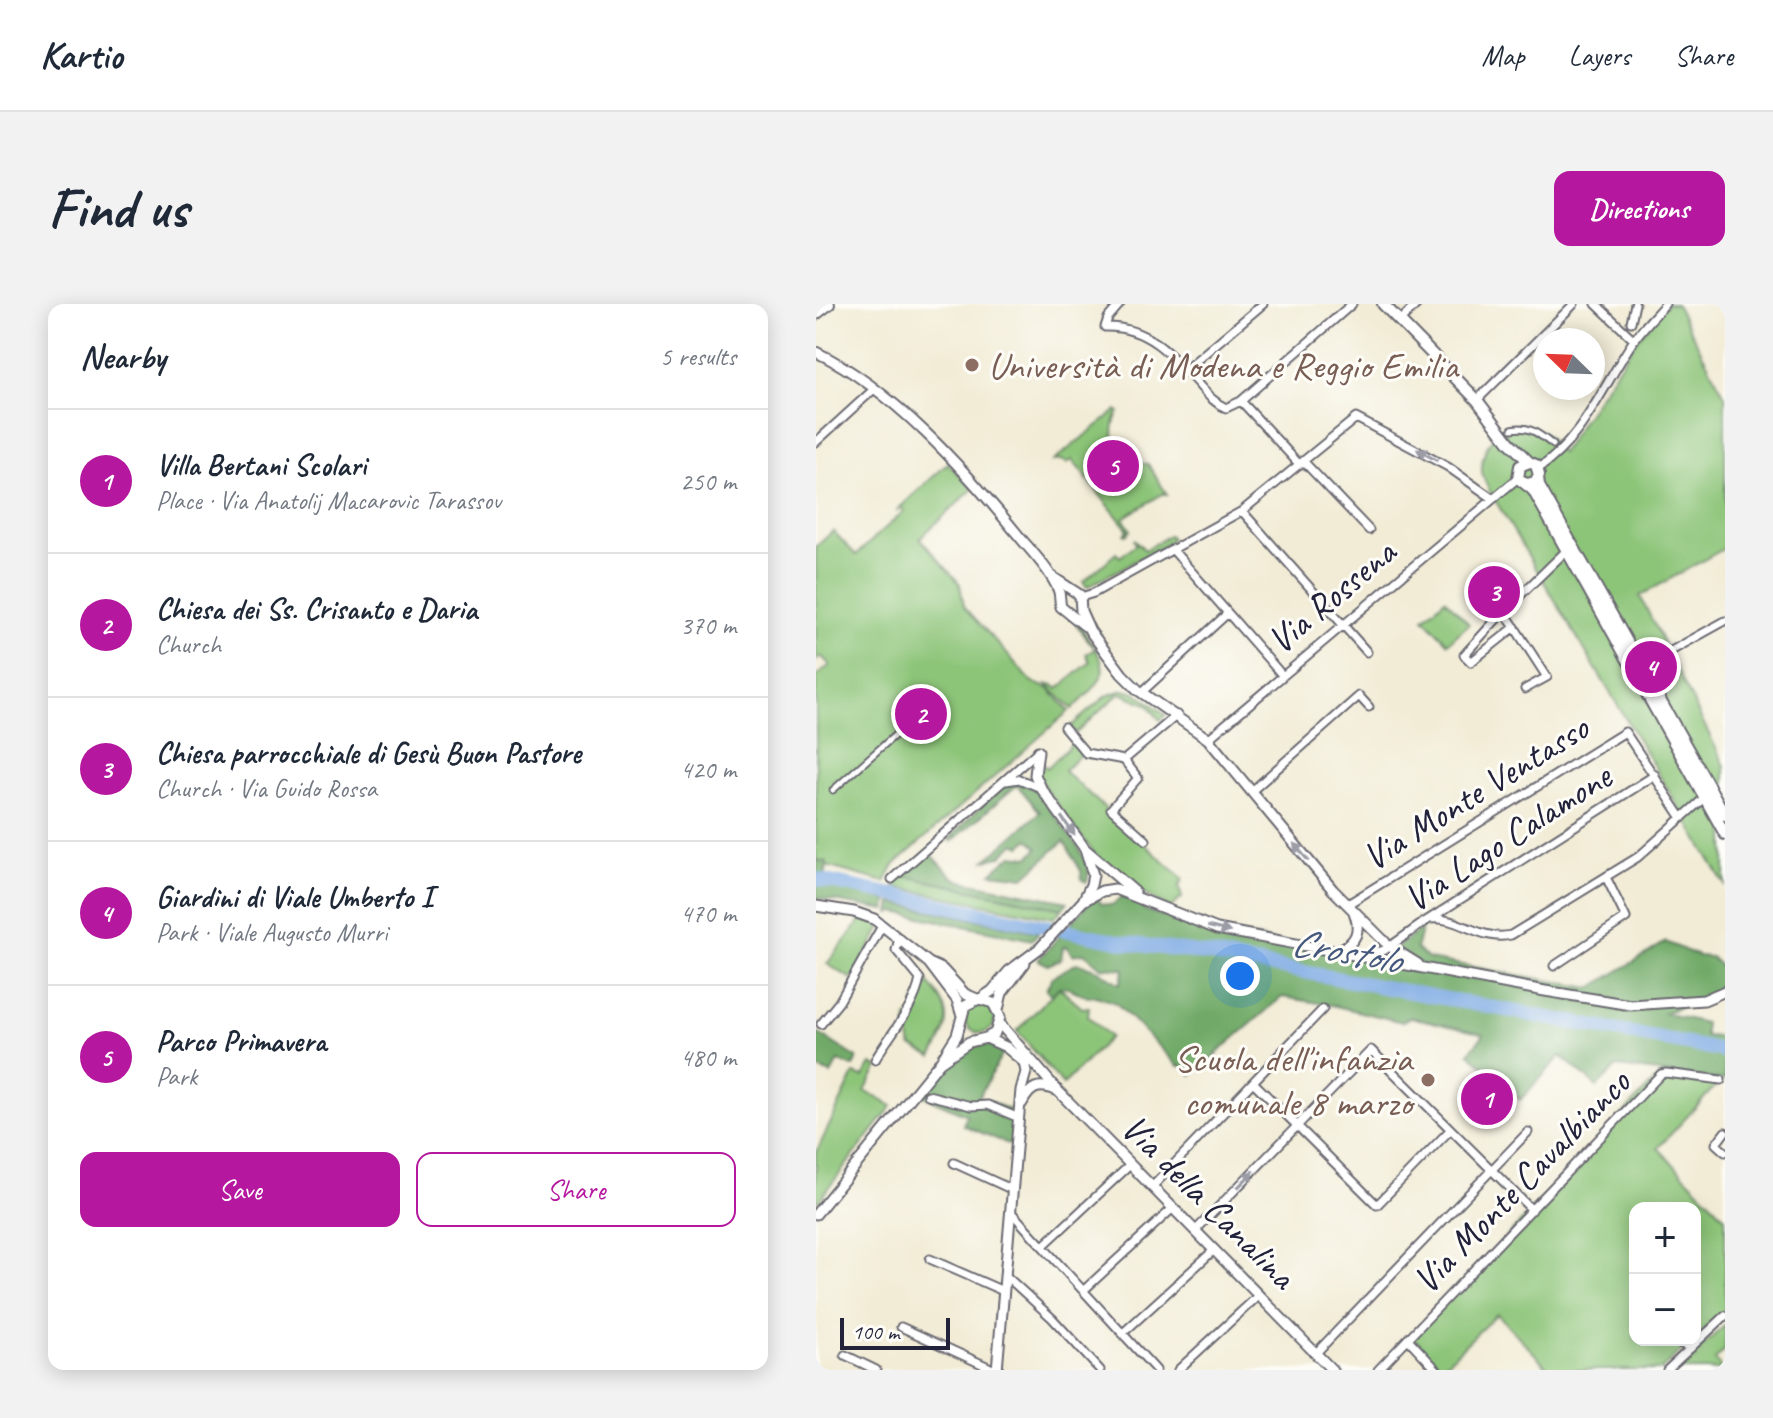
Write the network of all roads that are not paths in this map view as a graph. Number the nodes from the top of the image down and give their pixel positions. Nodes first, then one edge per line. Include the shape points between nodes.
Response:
1 (829, 304) edge
2 (1120, 304) edge
3 (1263, 304) edge
4 (1352, 304) edge
5 (1383, 304) edge
6 (1417, 304) edge
7 (1574, 304) edge
8 (1596, 304) edge
9 (1635, 304) edge
10 (1665, 304) edge
11 (816, 314) edge
12 (1400, 321) junction
13 (1631, 322) dead end
14 (1634, 340) junction
15 (816, 352) edge
16 (1185, 370) junction
17 (873, 390) junction
18 (1477, 400) junction
19 (1241, 401) junction
20 (1512, 429) dead end
21 (816, 442) edge
22 (1509, 442) junction
23 (1553, 445) dead end
24 (1299, 464) junction
25 (1535, 469) junction
26 (1521, 477) junction
27 (1492, 498) junction
28 (1242, 511) junction
29 (1369, 530) dead end
30 (1172, 549) junction
31 (1567, 550) junction
32 (1064, 592) junction
33 (1081, 600) junction
34 (1068, 611) junction
35 (1504, 611) junction
36 (1228, 613) junction
37 (1725, 621) edge
38 (1341, 625) junction
39 (1515, 627) junction
40 (1090, 631) junction
41 (1671, 651) junction
42 (1367, 652) dead end
43 (1640, 655) dead end
44 (1282, 675) junction
45 (1652, 675) dead end
46 (1525, 689) dead end
47 (1142, 692) junction
48 (1369, 707) dead end
49 (1177, 715) junction
50 (1064, 727) dead end
51 (902, 729) dead end
52 (1208, 739) junction
53 (1038, 751) joint
54 (1124, 760) junction
55 (1655, 775) junction
56 (1006, 781) junction
57 (1041, 788) junction
58 (833, 790) dead end
59 (1253, 790) junction
60 (1704, 798) junction
61 (1725, 815) edge
62 (1682, 818) junction
63 (1725, 834) edge
64 (1146, 840) dead end
65 (1085, 849) junction
66 (1606, 877) junction
67 (892, 879) dead end
68 (1147, 901) junction
69 (1080, 904) junction
70 (816, 906) edge
71 (1350, 907) junction
72 (1423, 923) junction
73 (882, 926) junction
74 (899, 938) junction
75 (1389, 946) junction
76 (1335, 951) junction
77 (1360, 955) junction
78 (1027, 960) junction
79 (929, 963) junction
80 (1554, 966) dead end
81 (1424, 968) junction
82 (1725, 991) edge
83 (978, 999) junction
84 (1323, 1009) dead end
85 (998, 1010) junction
86 (961, 1018) junction
87 (821, 1024) dead end
88 (1000, 1024) junction
89 (980, 1038) junction
90 (875, 1060) dead end
91 (940, 1062) junction
92 (1024, 1062) junction
93 (1042, 1074) junction
94 (1721, 1080) dead end
95 (1253, 1082) junction
96 (1058, 1091) junction
97 (928, 1095) dead end
98 (1021, 1106) junction
99 (1019, 1118) junction
100 (1297, 1126) junction
101 (1450, 1130) junction
102 (1528, 1132) dead end
103 (1725, 1132) edge
104 (1725, 1152) edge
105 (954, 1163) dead end
106 (1130, 1165) junction
107 (1492, 1170) junction
108 (1152, 1187) junction
109 (1013, 1190) junction
110 (1173, 1208) junction
111 (1532, 1210) junction
112 (1011, 1212) junction
113 (816, 1214) edge
114 (1195, 1231) junction
115 (1043, 1246) junction
116 (1214, 1250) junction
117 (930, 1259) dead end
118 (1005, 1275) junction
119 (1084, 1290) junction
120 (1003, 1291) junction
121 (1259, 1295) junction
122 (1725, 1316) edge
123 (901, 1327) dead end
124 (1123, 1333) junction
125 (1409, 1340) junction
126 (1686, 1346) edge
127 (1691, 1348) junction
128 (1316, 1353) junction
129 (845, 1355) dead end
130 (876, 1370) edge
131 (996, 1370) edge
132 (1100, 1370) edge
133 (1156, 1370) edge
134 (1178, 1370) edge
135 (1332, 1370) edge
136 (1378, 1370) edge
137 (1437, 1370) edge
138 (1667, 1370) edge

1 - 11 main road
2 - 16 street via 1105,327 1140,333
3 - 16 street
4 - 19 street
5 - 12 main road
6 - 12 street
7 - 18 street
8 - 14 street
9 - 13 street
10 - 14 street
12 - 18 main road
14 - 25 street via 1561,452
15 - 17 street
16 - 19 street via 1221,406
17 - 21 street
17 - 32 street via 947,455
18 - 22 main road
19 - 24 street
20 - 23 street via 1537,432
22 - 25 main road
22 - 26 main road
27 -> 24 street via 1360,418
24 - 28 street
24 - 29 street via 1306,464
25 - 26 main road
25 - 26 main road via 1522,464
25 - 61 main road via 1539,486
26 - 27 street, Via Rossena
26 - 31 main road
27 - 38 street, Via Rossena
28 - 30 street
28 - 38 street
30 - 33 street
30 - 36 street
31 - 35 street
31 - 60 main road
32 - 33 street via 1076,591
32 - 34 street via 1059,604
33 - 34 street via 1077,609
33 - 40 street
34 - 40 street
35 - 39 street
35 - 39 street via 1464,655 1471,662
36 - 44 street
36 - 47 street
37 - 41 street
38 - 42 street
38 - 44 street, Via Rossena
39 - 46 street via 1547,677
40 - 47 street
41 - 43 street via 1655,648
41 - 45 street via 1669,662
44 - 52 street, Via Rossena
47 - 49 street
48 - 59 street via 1359,696
49 - 52 street
49 - 54 street
50 - 54 street via 1086,753
51 - 58 street
52 - 59 street
53 - 56 street
53 - 57 street via 1034,766
54 - 64 street via 1138,778 1111,809
55 - 62 street, Via Monte Ventasso
55 - 71 street, Via Monte Ventasso via 1625,732
55 - 72 street, Via Lago Calamone
56 - 57 street via 1019,779
56 - 67 street
57 -> 65 street
71 -> 59 street
60 - 62 street
60 - 63 main road
62 - 66 street
65 - 68 street
65 - 69 street via 1093,875
66 - 72 street via 1507,937 1441,919
66 - 80 street via 1626,918
68 - 69 street via 1110,889
68 -> 76 street via 1217,929
69 - 78 street
70 - 73 street via 866,915
71 - 75 street
71 - 76 street via 1358,921 1356,936
72 - 75 street, Via Lago Calamone
73 - 74 street
73 - 87 street
74 - 79 street
74 - 90 street via 896,950 920,979 900,1024
75 - 77 street, Via Lago Calamone
75 - 81 street
76 - 77 street
77 - 81 street
78 - 83 street
78 - 85 street via 1002,993
79 - 83 street
79 - 86 street via 957,1000
81 - 82 street via 1631,1005 1704,1000
83 - 85 street
83 - 86 street via 968,1003
84 - 95 street
85 - 88 street
86 - 89 street via 967,1034
86 - 91 street
88 - 89 street via 995,1033
88 - 93 street, Via della Canalina
89 - 91 street
89 - 92 street, Via della Canalina via 1006,1047
91 - 113 street
92 - 93 street, Via della Canalina
92 - 98 street
93 - 96 street, Via della Canalina
94 - 111 street, Via Monte Cavalbianco via 1661,1074
95 - 100 street
95 - 108 street
96 - 98 street via 1037,1087
96 - 106 street, Via della Canalina
97 - 99 street via 988,1105
98 - 99 street
99 - 109 street
100 - 101 street via 1377,1205
100 - 101 street via 1371,1050
114 -> 100 street
101 - 107 street
102 - 107 street
103 - 104 street via 1716,1144
105 - 109 street
106 - 108 street, Via della Canalina
106 - 115 street
107 - 111 street
107 - 128 street
108 - 110 street, Via della Canalina
109 - 112 street
110 - 114 street, Via della Canalina
110 - 119 street
111 - 125 street, Via Monte Cavalbianco
112 - 115 street
112 - 118 street
114 - 116 street, Via della Canalina
115 - 119 street
116 - 121 street, Via della Canalina
116 - 124 street
117 - 120 street
118 - 120 street
118 - 132 street
119 - 124 street
120 - 131 street
121 - 128 street, Via della Canalina
121 - 134 street
122 - 127 street
123 - 131 street
124 - 133 street
125 - 136 street, Via Monte Cavalbianco
125 - 137 street
126 - 127 street
127 - 138 street
128 - 135 street, Via della Canalina
129 - 130 street

